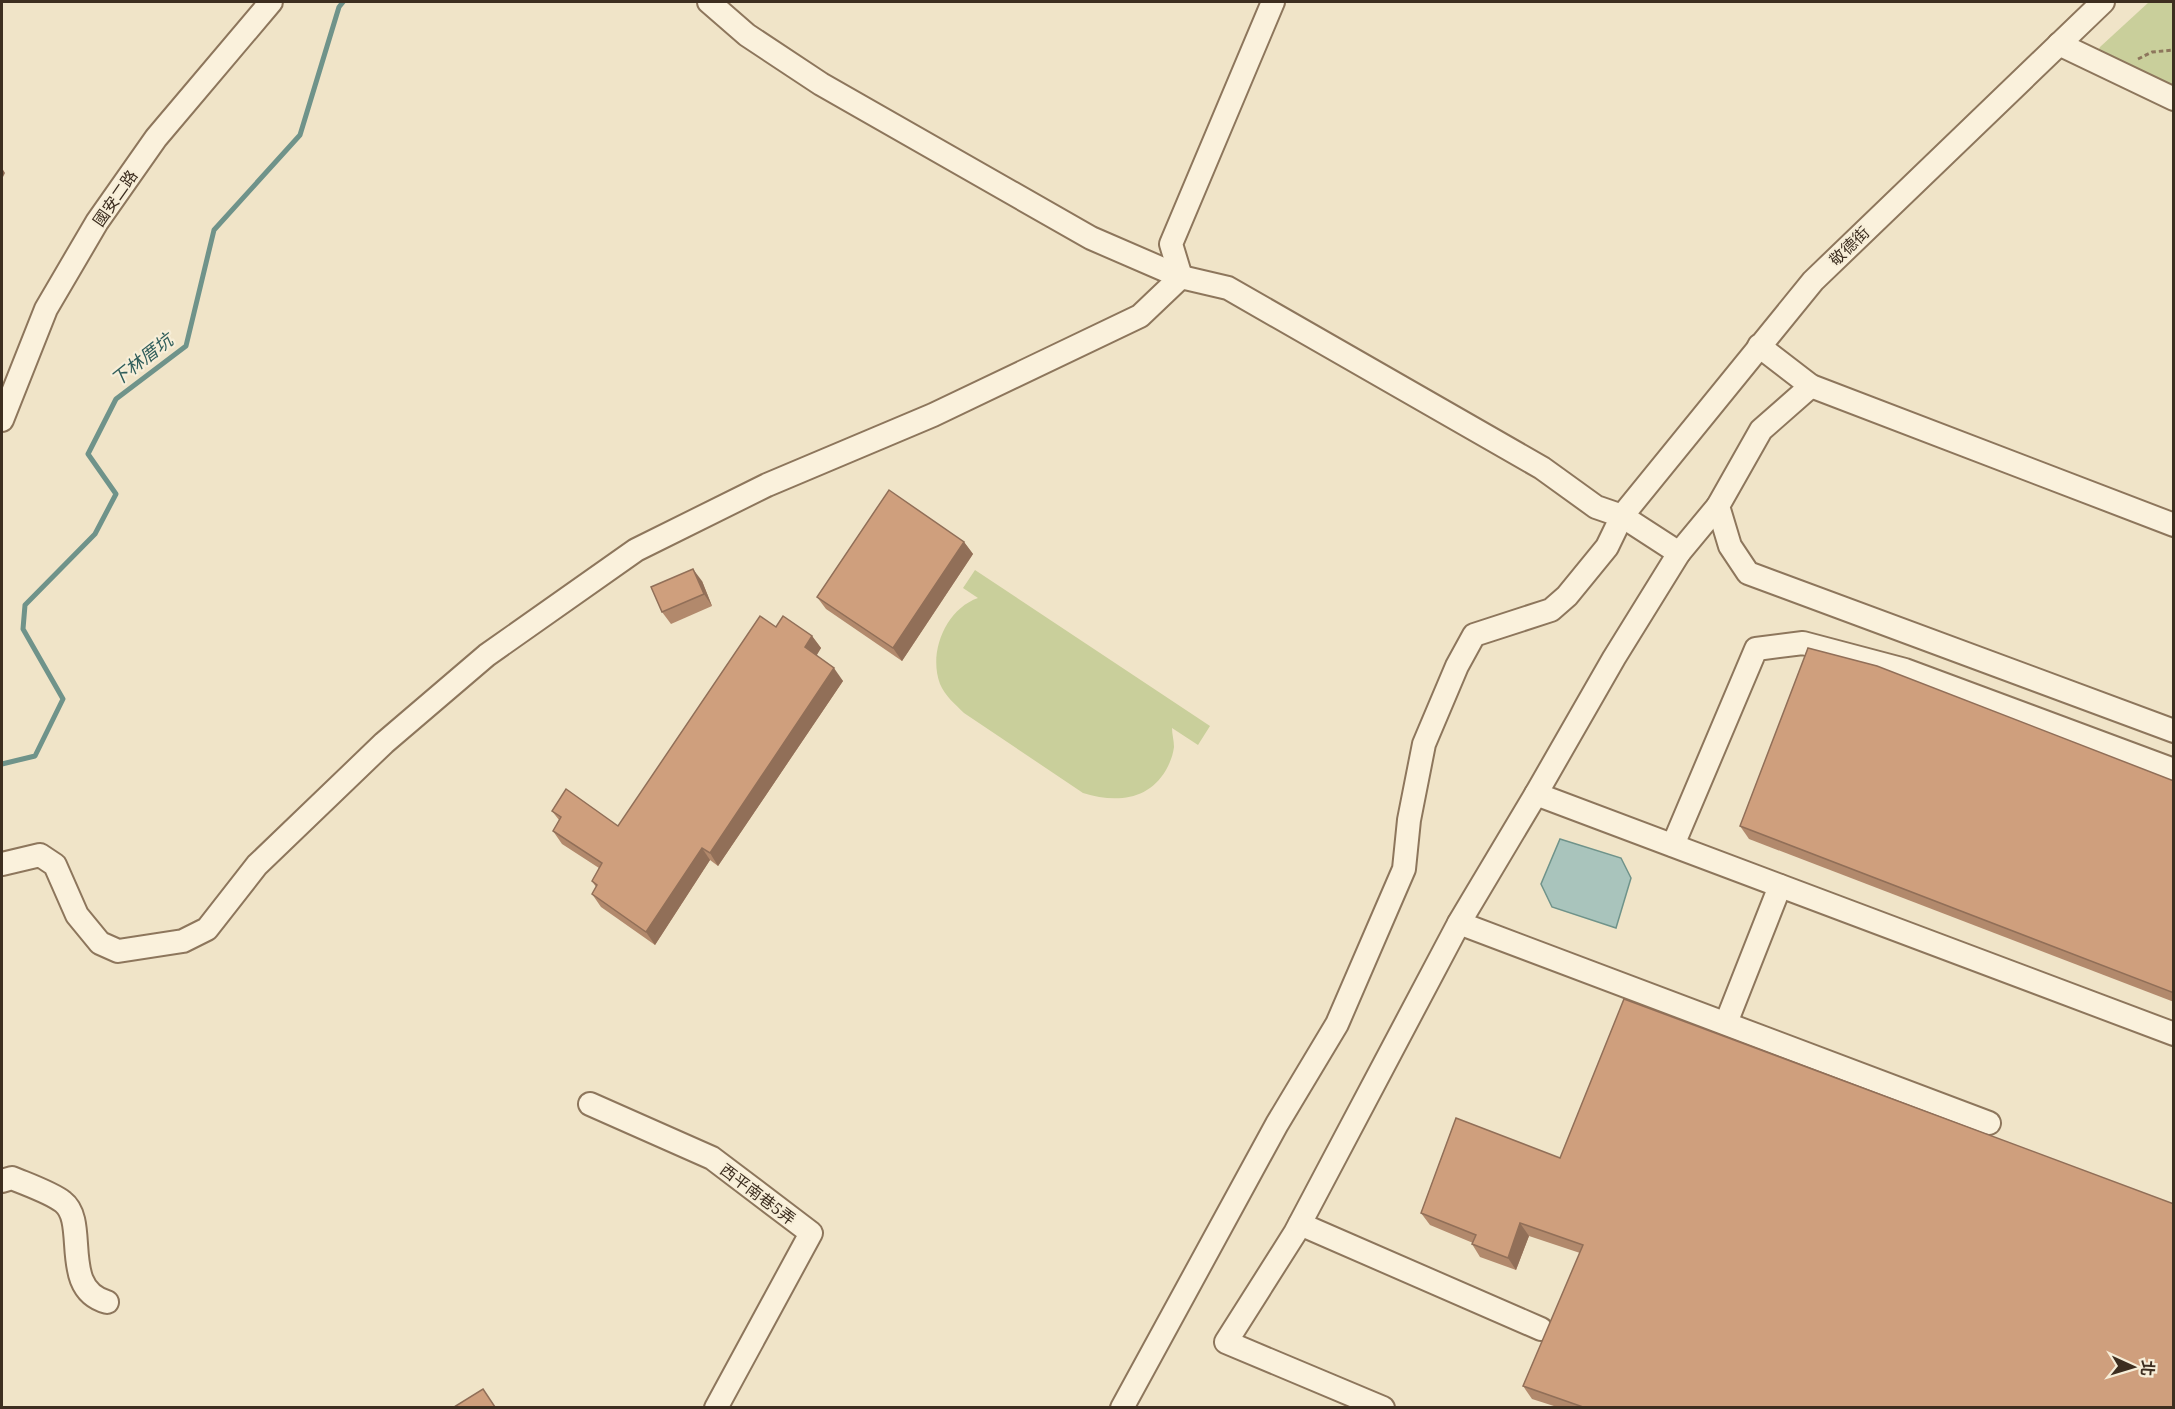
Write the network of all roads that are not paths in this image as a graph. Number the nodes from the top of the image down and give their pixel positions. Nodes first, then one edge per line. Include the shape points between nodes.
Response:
1 (271, 2) edge
2 (709, 2) edge
3 (1273, 2) edge
4 (2103, 2) edge
5 (2059, 44) junction
6 (2174, 99) edge
7 (1181, 277) junction
8 (1759, 346) junction
9 (1811, 386) junction
10 (2, 420) edge
11 (1718, 506) junction
12 (1622, 516) junction
13 (2174, 525) edge
14 (1679, 553) junction
15 (2174, 732) edge
16 (2174, 770) edge
17 (1536, 794) junction
18 (1673, 845) junction
19 (2, 864) edge
20 (1780, 886) junction
21 (1459, 923) junction
22 (1726, 1023) junction
23 (2174, 1034) edge
24 (590, 1104) dead end
25 (1989, 1123) dead end
26 (2, 1181) edge
27 (1300, 1224) junction
28 (107, 1302) dead end
29 (1540, 1329) dead end
30 (716, 1407) edge
31 (1122, 1407) edge
32 (1383, 1407) edge

1 - 10 street, 國安二路 via 156,138 97,222 46,309
2 - 7 street via 747,35 821,84 1091,238
3 - 7 street via 1171,244
4 - 5 street, 敬德街
5 - 6 street
5 - 8 street, 敬德街 via 1813,280
7 - 12 street via 1228,288 1542,468 1596,507
7 - 19 street via 1140,316 933,415 767,485 636,550 487,655 384,743 257,866 207,928 183,941 118,951 100,943 77,915 56,865 40,855
8 - 9 street
8 - 12 street, 敬德街
9 - 11 street via 1761,430
9 - 13 street
11 - 14 street
11 - 15 street via 1730,546 1748,573
12 - 14 street
12 - 31 street, 敬德街 via 1607,547 1551,610 1474,635 1424,744 1404,869 1337,1024 1277,1124
14 - 17 street
16 - 18 street via 1905,670 1803,643 1756,649
17 - 18 street
17 - 21 street
18 - 20 street
20 - 22 street
20 - 23 street
21 - 22 street
21 - 27 street
22 - 25 street
24 - 30 street, 西平南巷5弄 via 712,1158 811,1233
26 - 28 street via 12,1178 64,1203 72,1217 78,1269 86,1288
27 - 29 street
27 - 32 street via 1226,1342

